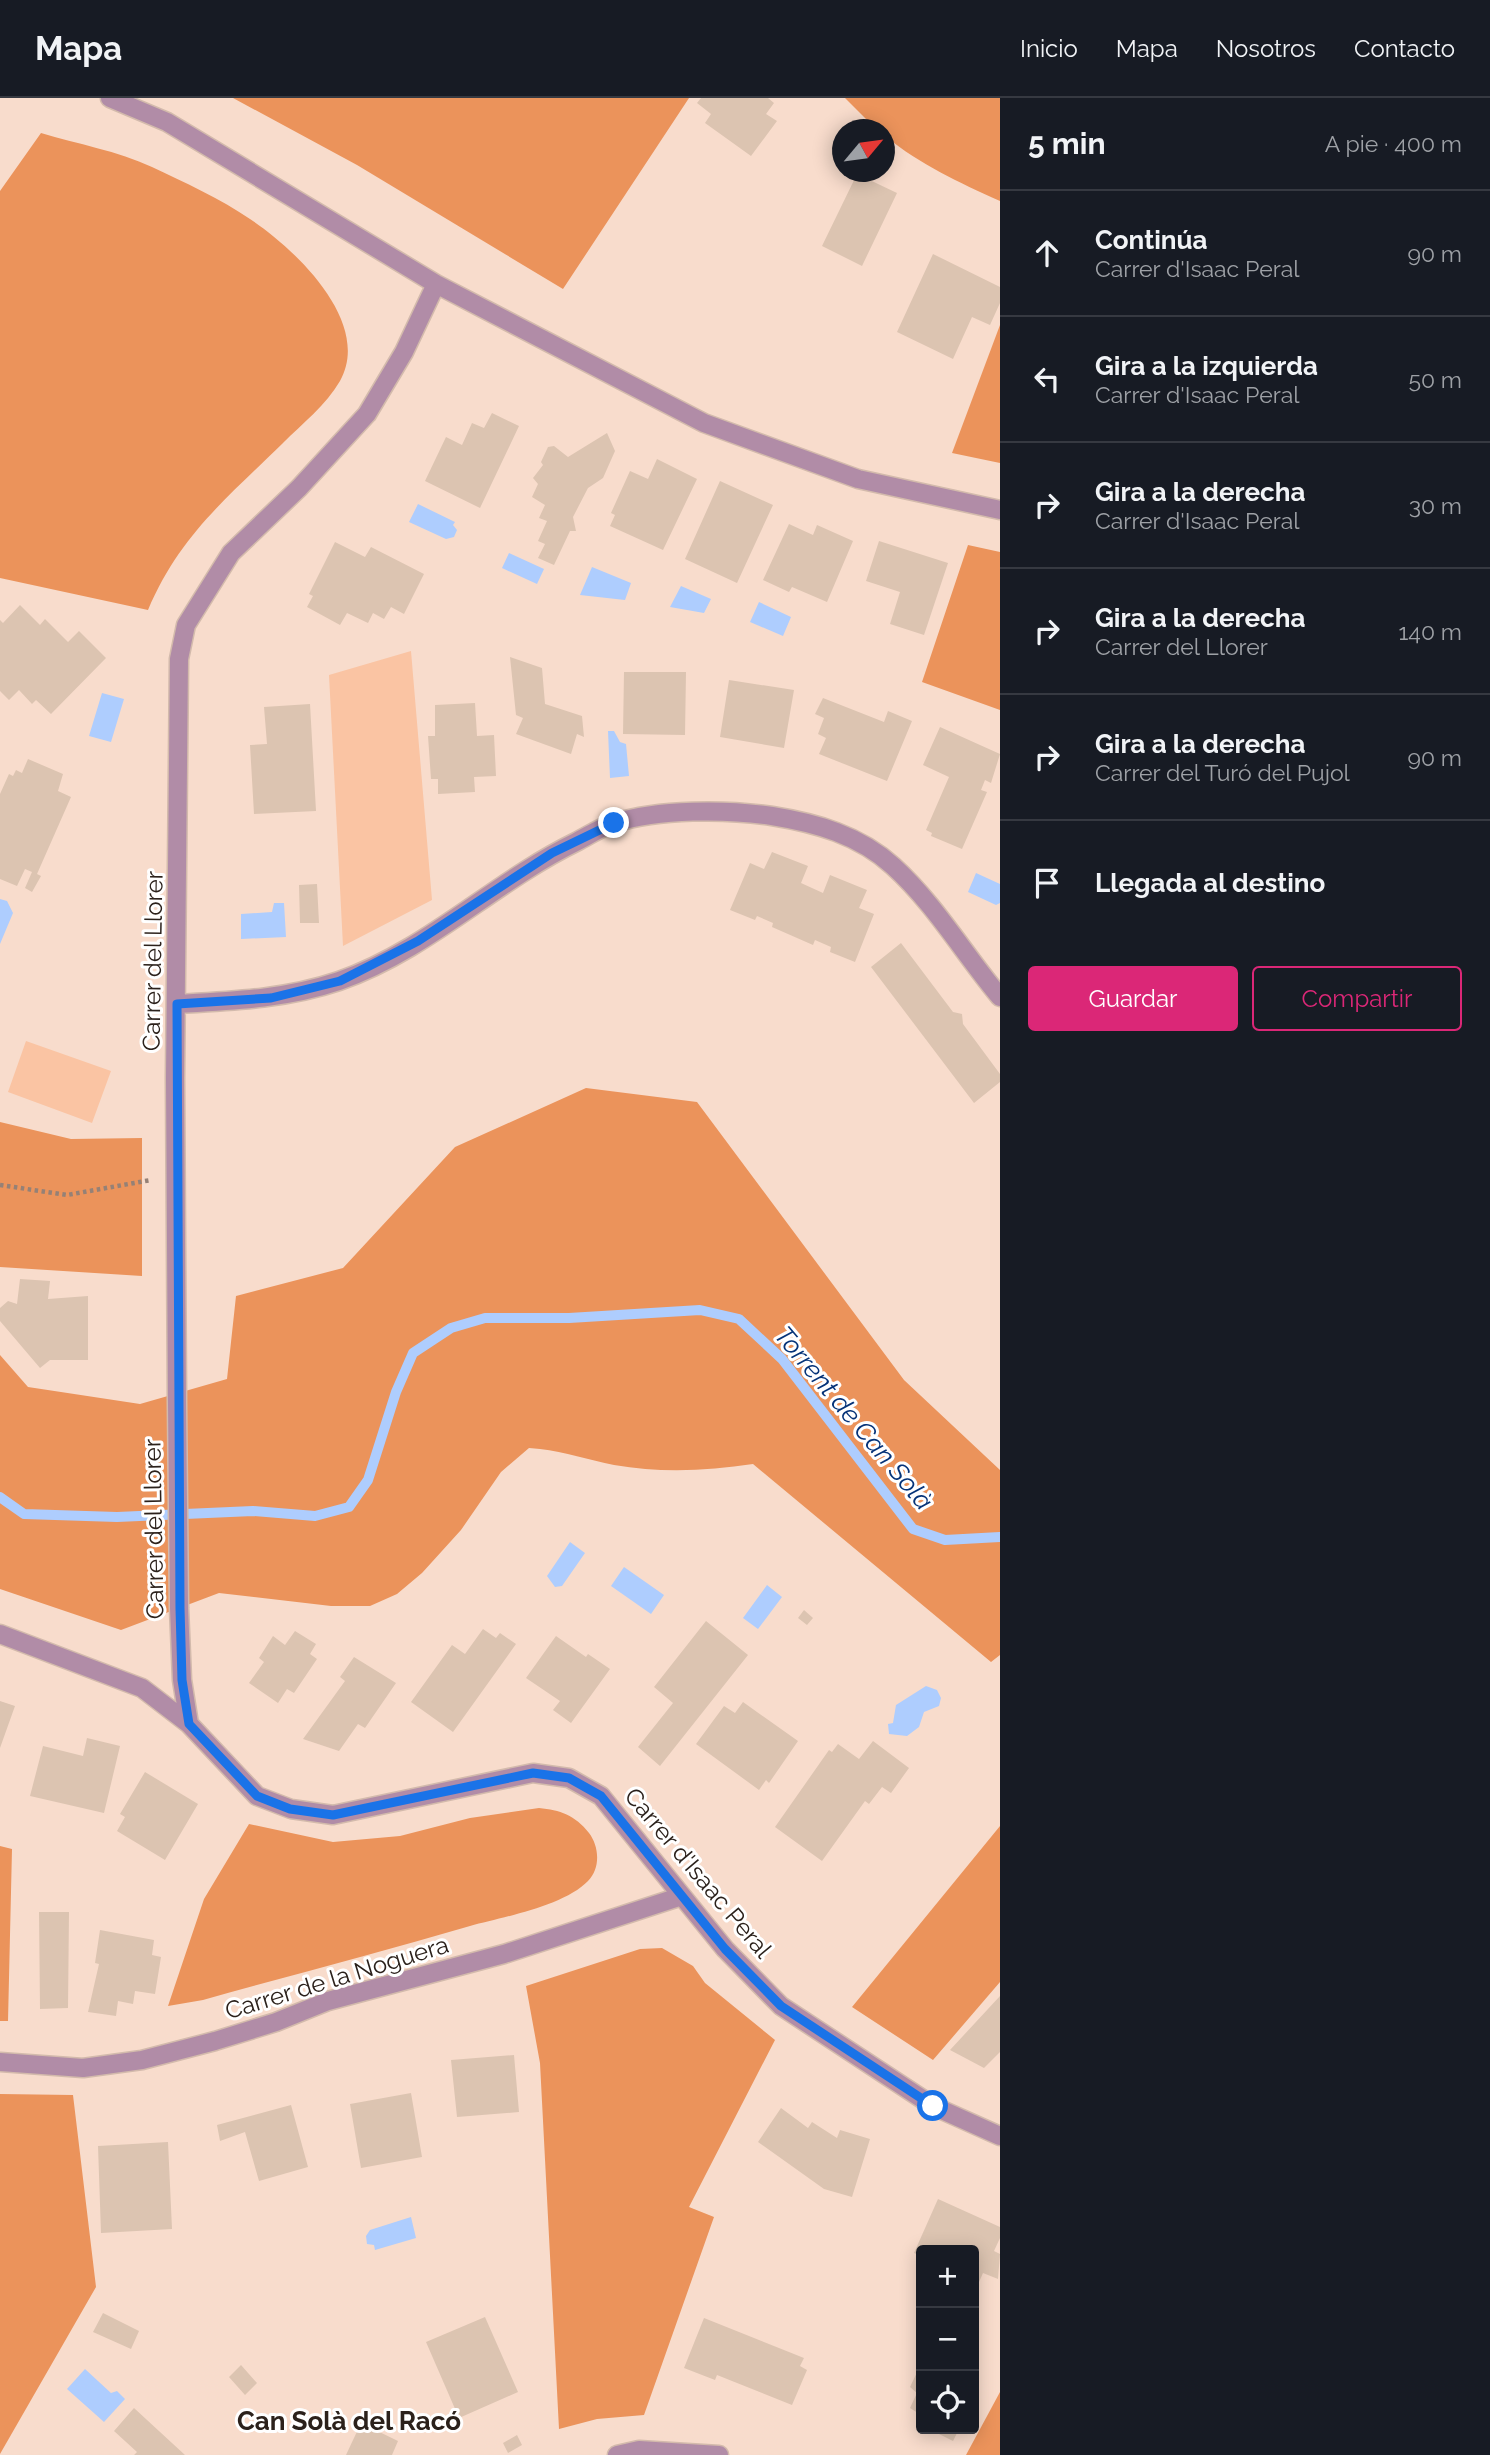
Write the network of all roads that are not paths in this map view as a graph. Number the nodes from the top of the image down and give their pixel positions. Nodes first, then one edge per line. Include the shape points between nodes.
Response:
1 (110, 98) edge
2 (436, 284) junction
3 (1000, 509) edge
4 (1000, 997) edge
5 (177, 1004) junction
6 (0, 1634) edge
7 (189, 1724) junction
8 (682, 1896) junction
9 (0, 2062) edge
10 (1000, 2136) edge
11 (617, 2455) edge
12 (719, 2455) edge

1 - 2 street via 166,122
2 - 3 street via 704,423 858,479
2 - 5 street, Carrer del Llorer via 404,352 367,414 231,554 186,625 180,659
4 - 5 street via 925,901 892,865 865,846 833,829 726,811 614,823 552,853 418,941 340,981 271,998
5 - 7 street, Carrer del Llorer via 180,1608 182,1680
6 - 7 street, Carrer d'Isaac Peral via 142,1688
7 - 8 street, Carrer d'Isaac Peral via 257,1796 301,1811 333,1815 533,1773 569,1778 601,1796
8 - 9 street, Carrer de la Noguera via 504,1954 328,2001 276,2022 142,2060 83,2068
8 - 10 street, Carrer d'Isaac Peral via 781,2006 922,2099
11 - 12 street via 639,2450

